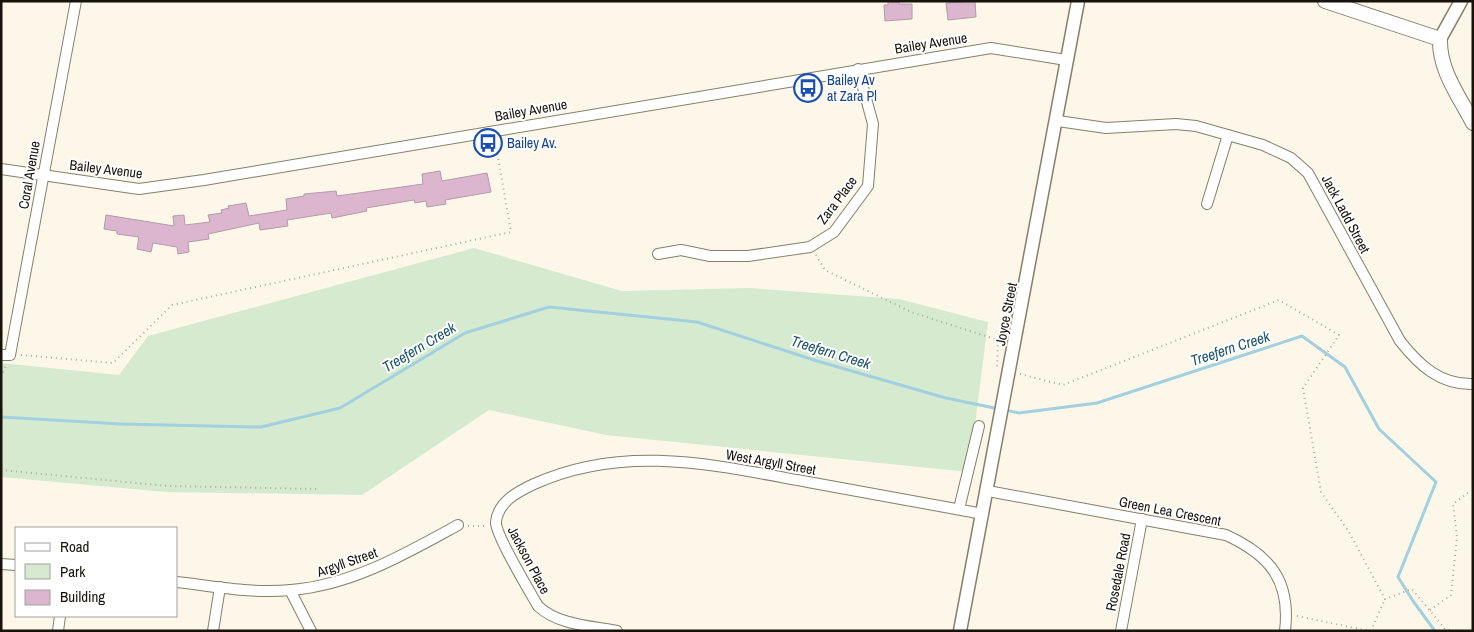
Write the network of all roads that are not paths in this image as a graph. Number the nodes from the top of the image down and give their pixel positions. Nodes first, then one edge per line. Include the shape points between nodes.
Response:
1 (76, 1) edge
2 (1078, 1) edge
3 (1325, 1) edge
4 (1461, 1) edge
5 (1440, 39) junction
6 (1066, 60) junction
7 (858, 69) junction
8 (1058, 121) junction
9 (1473, 123) edge
10 (1228, 135) junction
11 (1, 169) edge
12 (43, 175) junction
13 (1207, 204) dead end
14 (658, 254) dead end
15 (6, 355) edge
16 (1473, 384) edge
17 (979, 426) dead end
18 (554, 475) joint
19 (988, 491) junction
20 (959, 509) junction
21 (983, 514) junction
22 (1142, 519) junction
23 (458, 526) road end
24 (1, 564) edge
25 (15, 565) edge
26 (178, 582) edge
27 (220, 587) junction
28 (290, 590) junction
29 (60, 617) edge
30 (58, 631) edge
31 (212, 631) edge
32 (311, 631) edge
33 (617, 631) edge
34 (960, 631) edge
35 (1121, 631) edge
36 (1285, 631) edge

1 - 12 street, Coral Avenue
2 - 6 street, Joyce Street
3 - 5 main road
4 - 5 street
5 - 9 main road via 1446,73
6 - 7 street, Bailey Avenue via 991,48
6 - 8 street, Joyce Street
7 - 12 street, Bailey Avenue via 139,189
7 - 14 street, Zara Place via 874,124 868,186 834,232 810,247 748,256 710,256 681,250
8 - 10 street, Jack Ladd Street via 1106,128 1176,124
8 - 19 street, Joyce Street
10 - 13 street
10 - 16 street, Jack Ladd Street via 1263,145 1291,158 1308,173 1400,341 1415,360 1434,375 1458,384
11 - 12 street, Bailey Avenue
12 - 15 street, Coral Avenue
17 - 20 street
18 - 20 street, West Argyll Street via 601,464 649,459 698,462
18 - 33 street, Jackson Place via 512,496 499,511 496,526 538,606 561,620
19 - 21 street, Joyce Street
19 - 22 street, Green Lea Crescent
20 - 21 street, West Argyll Street
21 - 34 street, Joyce Street
22 - 35 street, Rosedale Road
22 - 36 street, Green Lea Crescent via 1226,535 1264,557 1285,593
23 - 28 street, Argyll Street via 374,568 329,584
24 - 25 street
26 - 27 street, Argyll Street
27 - 28 street, Argyll Street
27 - 31 street
28 - 32 street
29 - 30 street

